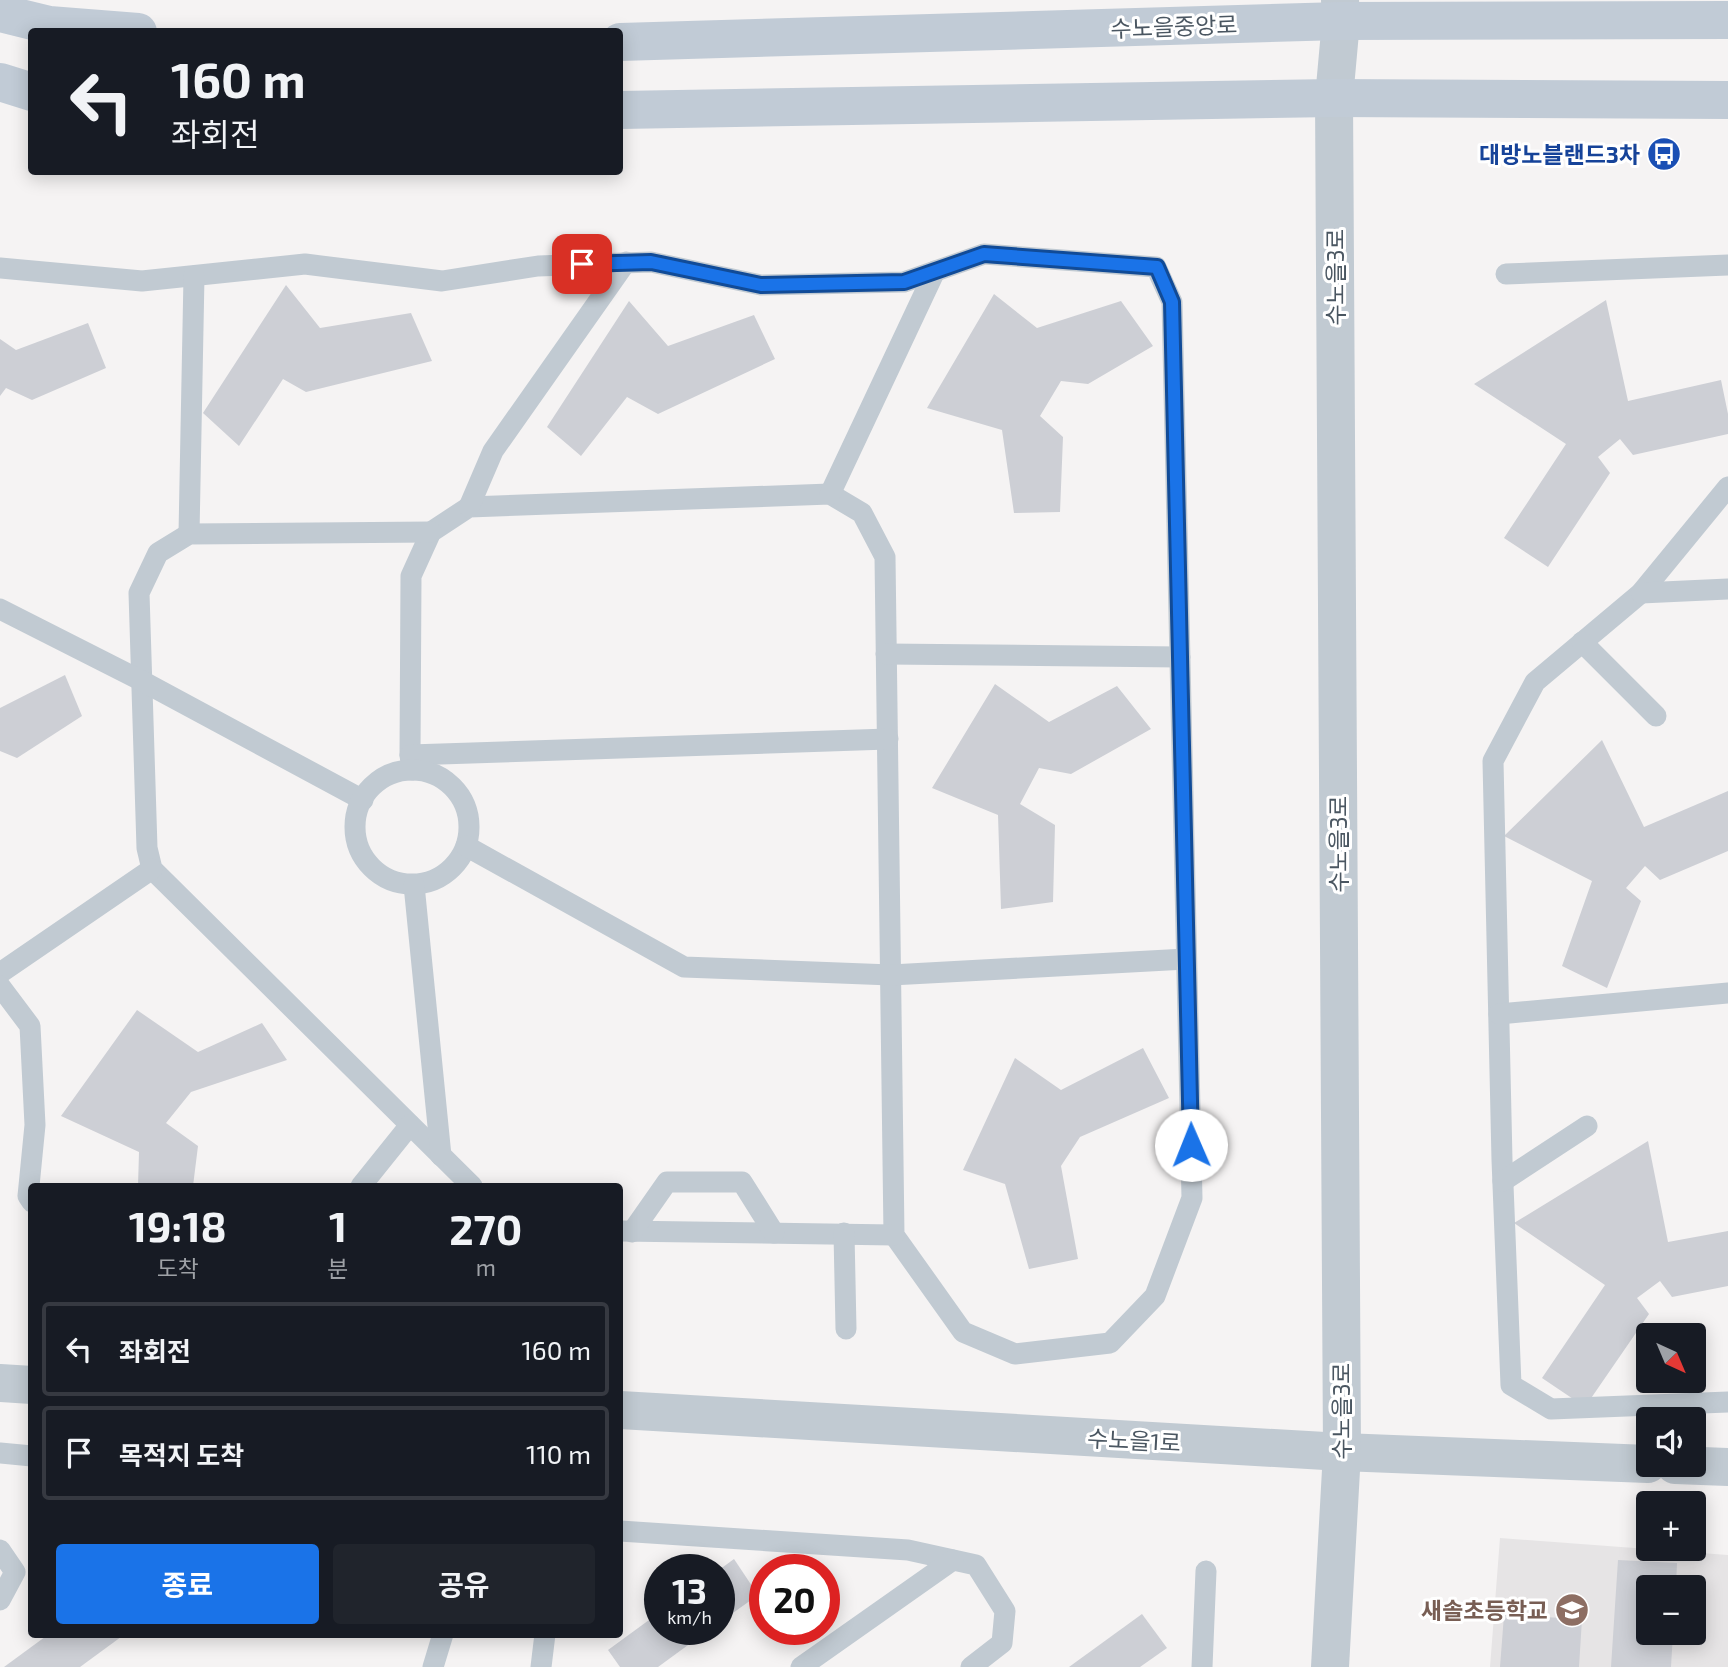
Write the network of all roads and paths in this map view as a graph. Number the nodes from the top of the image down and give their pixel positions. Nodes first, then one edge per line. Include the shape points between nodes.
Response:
1 (1340, 11) edge
2 (0, 13) edge
3 (1728, 20) edge
4 (87, 28) edge
5 (623, 42) edge
6 (0, 82) edge
7 (28, 91) edge
8 (1334, 99) junction
9 (1728, 100) edge
10 (623, 110) edge
11 (626, 262) junction
12 (1728, 265) edge
13 (0, 268) edge
14 (935, 271) junction
15 (1506, 274) dead end
16 (194, 276) junction
17 (1728, 487) edge
18 (830, 494) junction
19 (469, 507) junction
20 (431, 532) junction
21 (189, 534) junction
22 (1728, 589) edge
23 (1641, 593) junction
24 (0, 609) edge
25 (1582, 642) junction
26 (886, 654) junction
27 (1180, 657) junction
28 (142, 681) junction
29 (1656, 716) dead end
30 (888, 739) junction
31 (411, 763) junction
32 (363, 800) junction
33 (466, 846) junction
34 (152, 869) junction
35 (414, 885) junction
36 (1186, 959) junction
37 (0, 973) edge
38 (891, 975) junction
39 (0, 986) edge
40 (1728, 993) edge
41 (1499, 1014) junction
42 (410, 1125) junction
43 (1587, 1126) dead end
44 (441, 1156) junction
45 (1503, 1181) junction
46 (29, 1183) edge
47 (363, 1183) edge
48 (469, 1183) edge
49 (626, 1232) edge
50 (774, 1233) junction
51 (844, 1233) junction
52 (894, 1235) junction
53 (846, 1329) dead end
54 (0, 1383) edge
55 (28, 1385) edge
56 (1728, 1402) edge
57 (623, 1410) edge
58 (1342, 1452) junction
59 (0, 1453) edge
60 (28, 1456) edge
61 (1636, 1464) edge
62 (1706, 1466) edge
63 (1728, 1467) edge
64 (623, 1531) edge
65 (0, 1550) edge
66 (953, 1560) junction
67 (1206, 1571) dead end
68 (0, 1600) edge
69 (442, 1638) edge
70 (545, 1638) edge
71 (433, 1667) edge
72 (541, 1667) edge
73 (801, 1667) edge
74 (971, 1667) edge
75 (1202, 1667) edge
76 (1330, 1667) edge

1 - 3 main road, 수노을중앙로
1 - 5 main road, 수노을중앙로
1 - 8 street, 수노을3로
2 - 4 main road via 49,25
6 - 7 main road
8 - 9 main road
8 - 10 main road
8 - 58 street, 수노을3로
11 - 14 lane via 651,262 761,285 904,282
11 - 16 lane via 538,266 442,281 305,264
11 - 19 lane via 493,451
12 - 15 lane
13 - 16 lane via 142,281
14 - 18 lane
14 - 27 lane via 984,254 1157,267 1172,302
16 - 21 lane
17 - 23 lane
18 - 19 lane
18 - 26 lane via 862,513 885,556
19 - 20 lane
20 - 21 lane
20 - 31 lane via 411,576
21 - 28 lane via 158,553 139,593
22 - 23 lane
23 - 25 lane
24 - 28 lane
25 - 29 lane
25 - 41 lane via 1535,682 1493,761
26 - 27 lane
26 - 30 lane
27 - 36 lane
28 - 32 lane
28 - 34 lane via 147,848
30 - 31 lane
30 - 38 lane
31 - 32 lane via 382,778
31 - 33 lane via 453,786 464,802 470,820
32 - 35 lane via 355,825 365,861 395,883
33 - 35 lane via 449,872
33 - 38 lane via 684,967
34 - 37 lane
34 - 42 lane
35 - 44 lane
36 - 38 lane
36 - 52 lane via 1192,1198 1155,1296 1110,1343 1014,1354 963,1332
38 - 52 lane
39 - 46 lane via 30,1026 35,1125
40 - 41 lane
41 - 45 lane
42 - 44 lane
42 - 47 lane
43 - 45 lane
44 - 48 lane
45 - 56 lane via 1511,1385 1551,1409
49 - 50 lane
49 - 50 lane via 667,1182 742,1182
50 - 51 lane
51 - 52 lane
51 - 53 lane
54 - 55 street
57 - 58 street, 수노을1로
58 - 61 street, 수노을1로
58 - 76 street, 수노을3로
59 - 60 lane
62 - 63 street
64 - 66 lane via 908,1550
65 - 68 lane via 15,1572
66 - 73 lane
66 - 74 lane via 976,1565 1005,1611 1002,1643
67 - 75 lane
69 - 71 lane
70 - 72 lane

